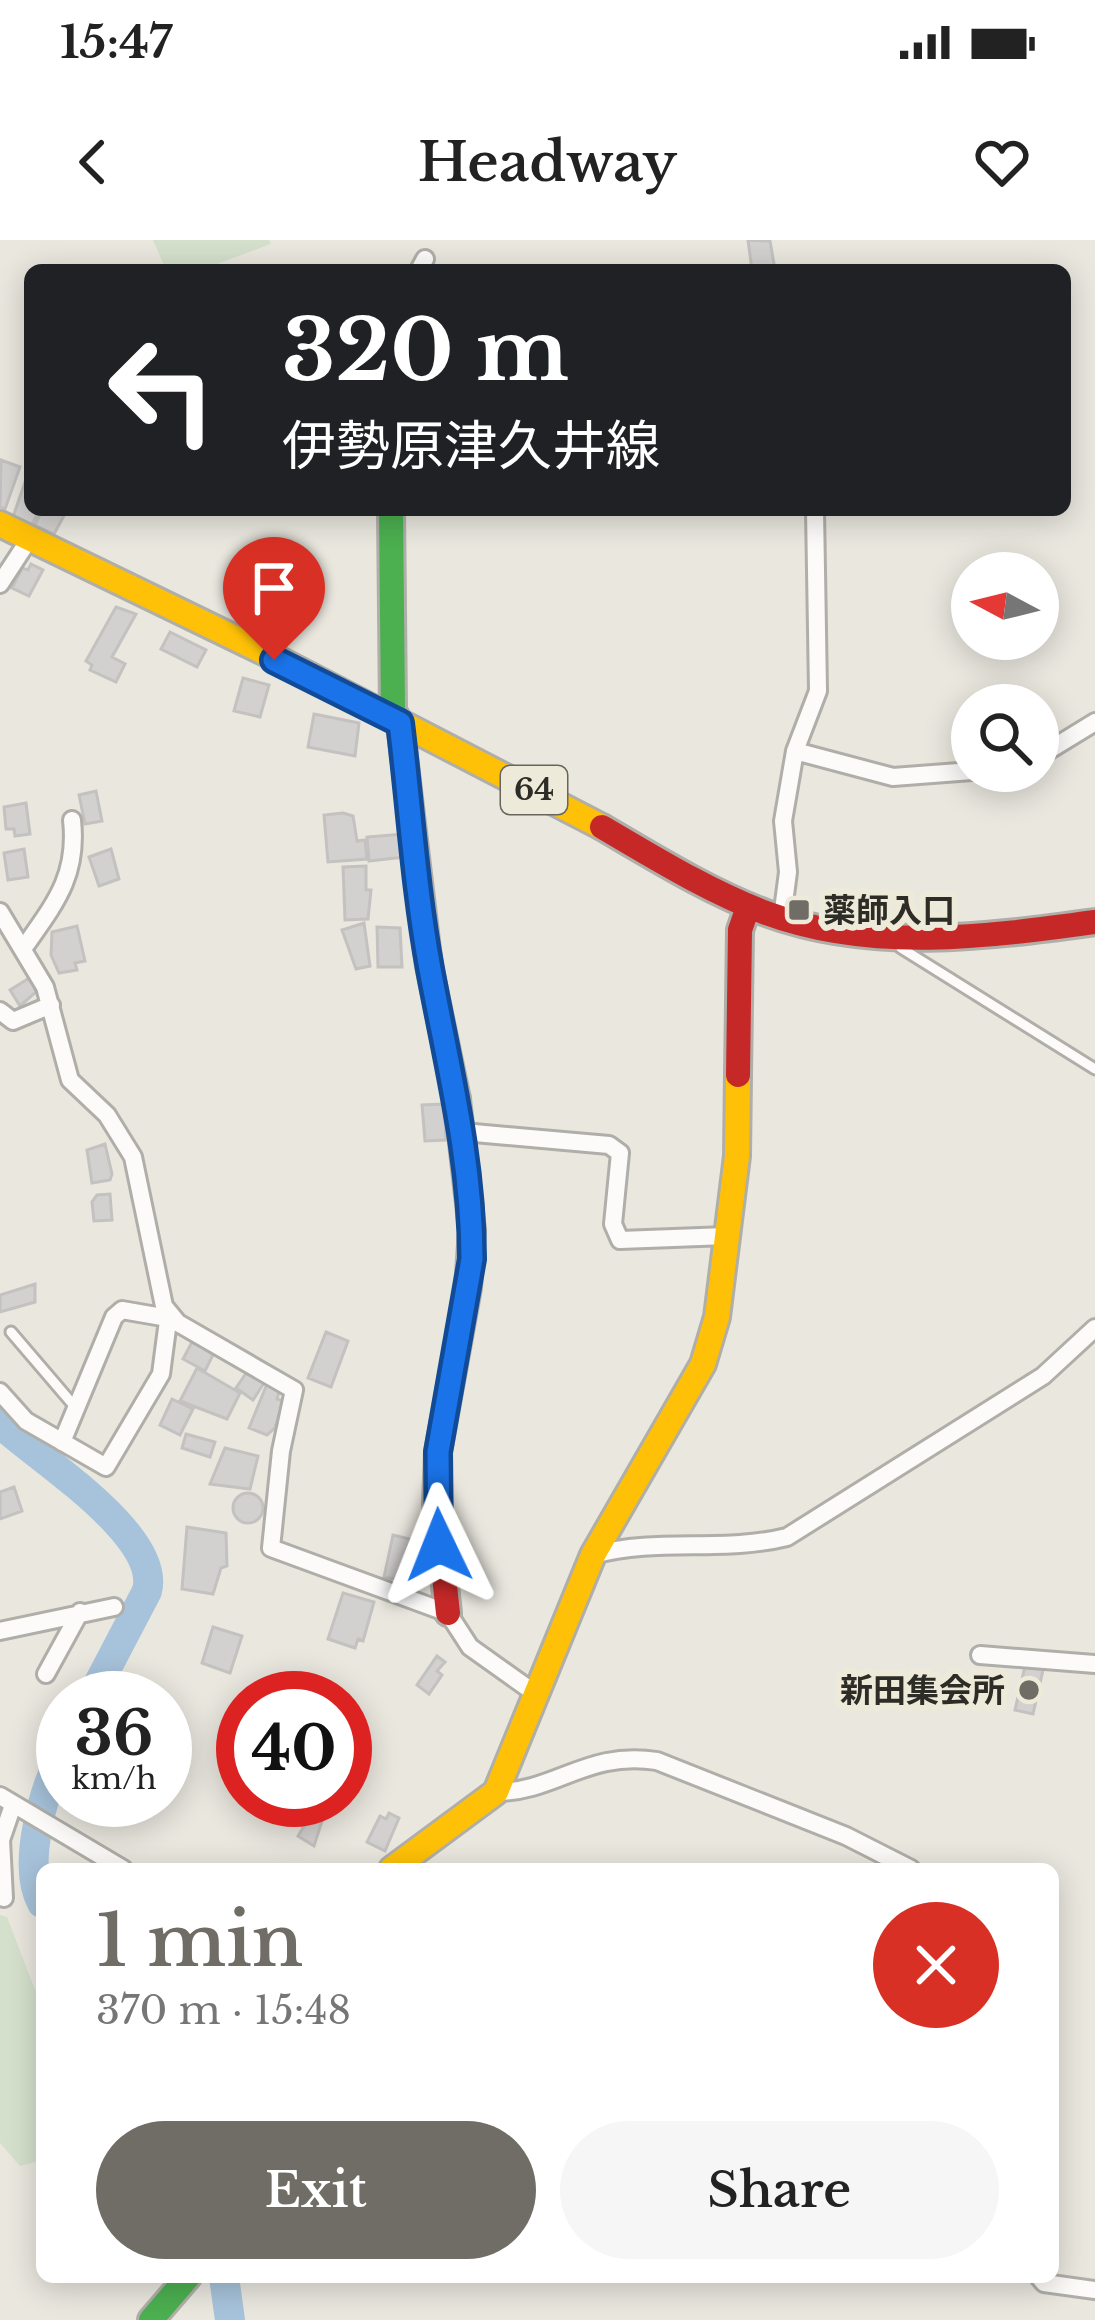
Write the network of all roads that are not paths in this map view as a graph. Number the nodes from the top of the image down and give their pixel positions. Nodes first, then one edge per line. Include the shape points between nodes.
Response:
1 (391, 516) edge
2 (815, 516) edge
3 (0, 524) edge
4 (30, 538) junction
5 (0, 584) edge
6 (1095, 722) edge
7 (400, 723) junction
8 (1059, 744) edge
9 (795, 752) junction
10 (951, 773) edge
11 (72, 820) dead end
12 (748, 907) junction
13 (0, 912) edge
14 (782, 918) junction
15 (1095, 922) edge
16 (898, 938) junction
17 (25, 946) junction
18 (51, 1005) junction
19 (0, 1010) edge
20 (1095, 1069) edge
21 (463, 1132) junction
22 (727, 1236) junction
23 (168, 1315) junction
24 (1095, 1328) edge
25 (11, 1332) dead end
26 (0, 1392) edge
27 (76, 1408) junction
28 (62, 1442) junction
29 (272, 1548) junction
30 (249, 1550) dead end
31 (592, 1555) junction
32 (113, 1607) dead end
33 (80, 1612) junction
34 (448, 1613) junction
35 (0, 1631) edge
36 (980, 1655) dead end
37 (1095, 1664) edge
38 (48, 1671) edge
39 (536, 1694) junction
40 (496, 1792) junction
41 (7, 1801) edge
42 (113, 1863) edge
43 (401, 1863) edge
44 (898, 1863) edge
45 (3, 1889) edge
46 (183, 2283) edge
47 (1044, 2283) edge
48 (1095, 2290) edge
49 (152, 2320) edge

1 - 7 street via 393,711
2 - 9 street via 818,691
3 - 4 street, 64
4 - 5 street
4 - 7 street, 64
6 - 8 street
7 - 12 street, 64
7 - 21 street via 429,966
9 - 10 street via 893,777
9 - 14 street via 783,821
11 - 17 street via 69,881
12 - 14 street, 64
12 - 22 street via 740,930 737,1156
13 - 17 street
14 - 16 street, 64
15 - 16 street, 64 via 994,937
16 - 20 lane via 901,948
17 - 18 street
18 - 19 street via 13,1021
18 - 23 street via 70,1080 107,1115 133,1157
21 - 22 street via 609,1144 620,1153 613,1223 620,1240
21 - 34 street via 472,1259 444,1403 436,1504
22 - 31 street via 704,1364
23 - 27 street via 122,1310 114,1317
23 - 28 street via 161,1373 106,1466
23 - 29 street via 294,1390
24 - 31 street via 1043,1376 788,1537 751,1546 635,1544
25 - 27 lane
26 - 28 street via 26,1421
27 - 28 street
29 - 30 street
29 - 34 street
31 - 39 street
32 - 33 street
33 - 35 street
33 - 38 street
34 - 39 street via 470,1647
36 - 37 street
39 - 40 street
40 - 43 street
40 - 44 street via 597,1761 657,1761
41 - 42 street
41 - 45 street
46 - 49 street
47 - 48 street

